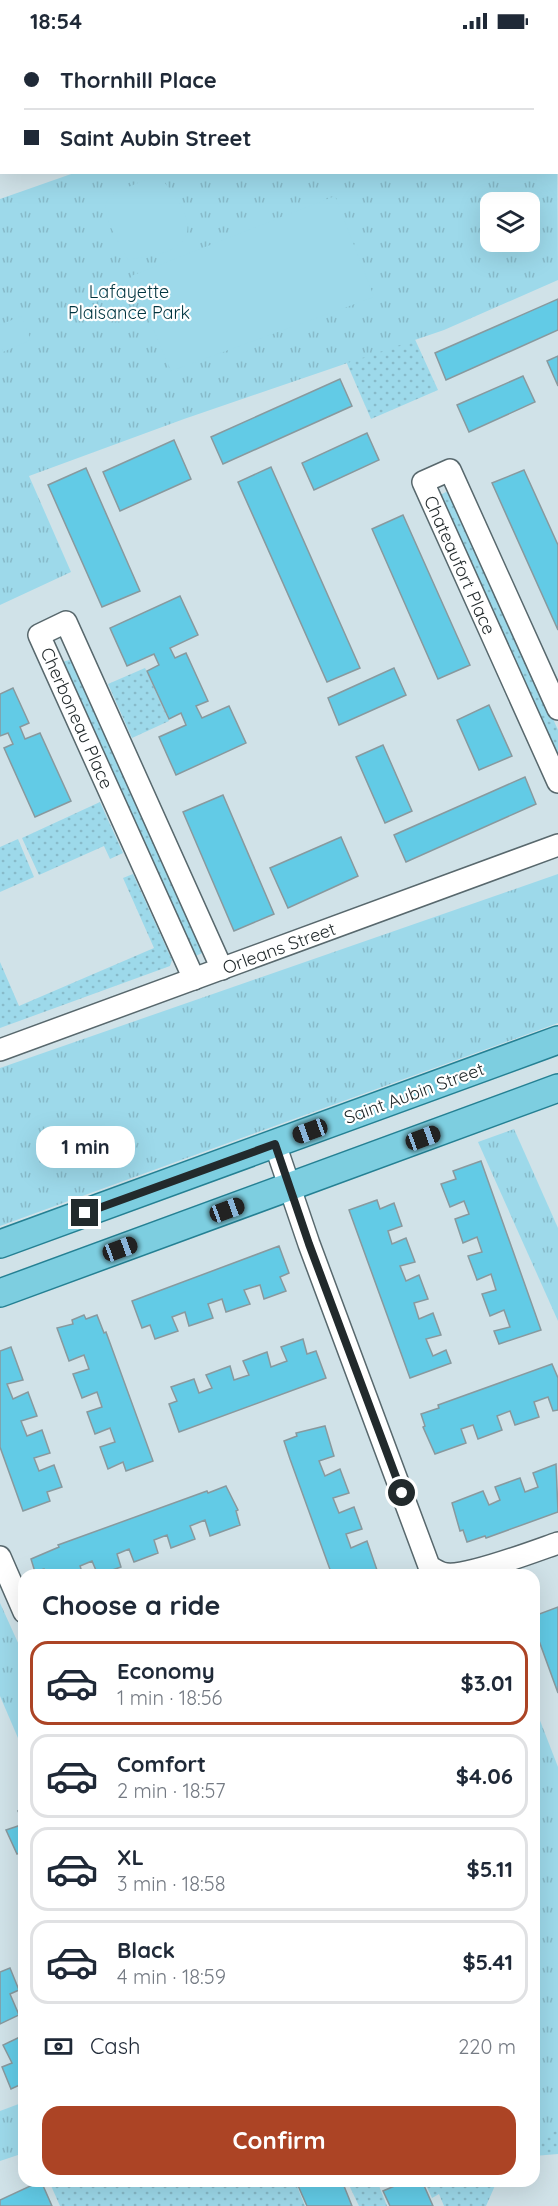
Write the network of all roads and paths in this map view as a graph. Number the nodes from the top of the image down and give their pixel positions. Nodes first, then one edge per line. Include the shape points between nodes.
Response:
1 (558, 708) edge
2 (558, 782) edge
3 (558, 845) edge
4 (222, 969) junction
5 (194, 979) junction
6 (558, 1040) edge
7 (0, 1050) edge
8 (558, 1088) edge
9 (275, 1144) junction
10 (290, 1186) junction
11 (0, 1244) edge
12 (0, 1293) edge
13 (558, 1543) edge
14 (0, 1557) edge
15 (433, 1569) edge
16 (473, 1569) edge
17 (18, 1598) edge

1 - 2 street, Chateaufort Place via 450,470 423,482
3 - 4 street, Orleans Street
4 - 5 street, Orleans Street
4 - 5 street, Cherboneau Place via 66,622 39,635
5 - 7 street, Orleans Street
6 - 9 main road, Saint Aubin Street
8 - 10 main road
9 - 10 street
9 - 11 main road, Saint Aubin Street
10 - 12 main road
10 - 15 street
13 - 16 street
14 - 17 street

